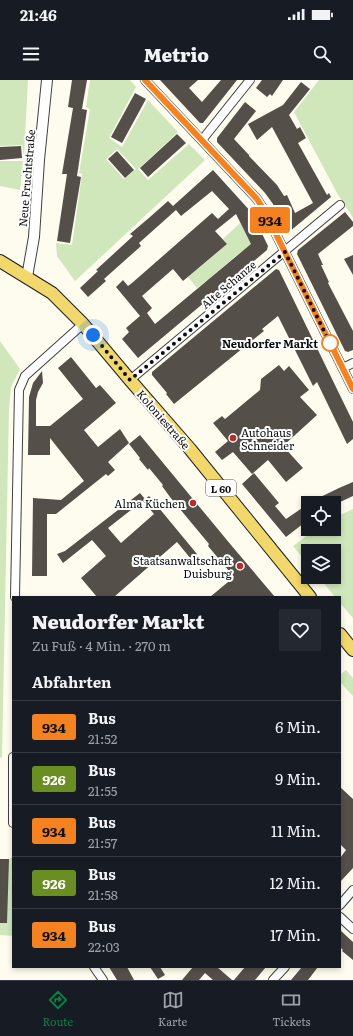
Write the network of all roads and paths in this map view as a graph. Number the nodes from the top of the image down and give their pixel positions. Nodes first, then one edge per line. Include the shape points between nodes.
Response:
1 (47, 80) edge
2 (145, 80) edge
3 (250, 80) edge
4 (202, 140) junction
5 (340, 205) dead end
6 (285, 252) junction
7 (0, 261) edge
8 (27, 277) junction
9 (83, 324) junction
10 (353, 363) edge
11 (343, 368) junction
12 (130, 380) junction
13 (353, 389) edge
14 (15, 596) edge
15 (309, 596) edge
16 (341, 635) edge
17 (353, 650) edge
18 (353, 890) edge
19 (341, 904) edge
20 (341, 918) edge
21 (353, 929) edge
22 (95, 968) edge
23 (284, 968) edge
24 (102, 980) edge
25 (273, 980) edge

1 - 8 street, Neue Fruchtstraße via 34,237
2 - 4 street
3 - 4 street
4 - 6 street via 257,199
5 - 6 street, Alte Schanze
6 - 11 street
6 - 12 street, Alte Schanze
7 - 8 main road, Koloniestraße / L 60
8 - 9 main road, Koloniestraße / L 60 via 52,293
9 - 12 main road, Koloniestraße / L 60
9 - 14 street via 25,376 19,390
10 - 11 street
11 - 13 street
12 - 15 main road, Koloniestraße / L 60 via 190,449
16 - 17 main road
18 - 19 street
20 - 21 street
22 - 24 street
23 - 25 street

